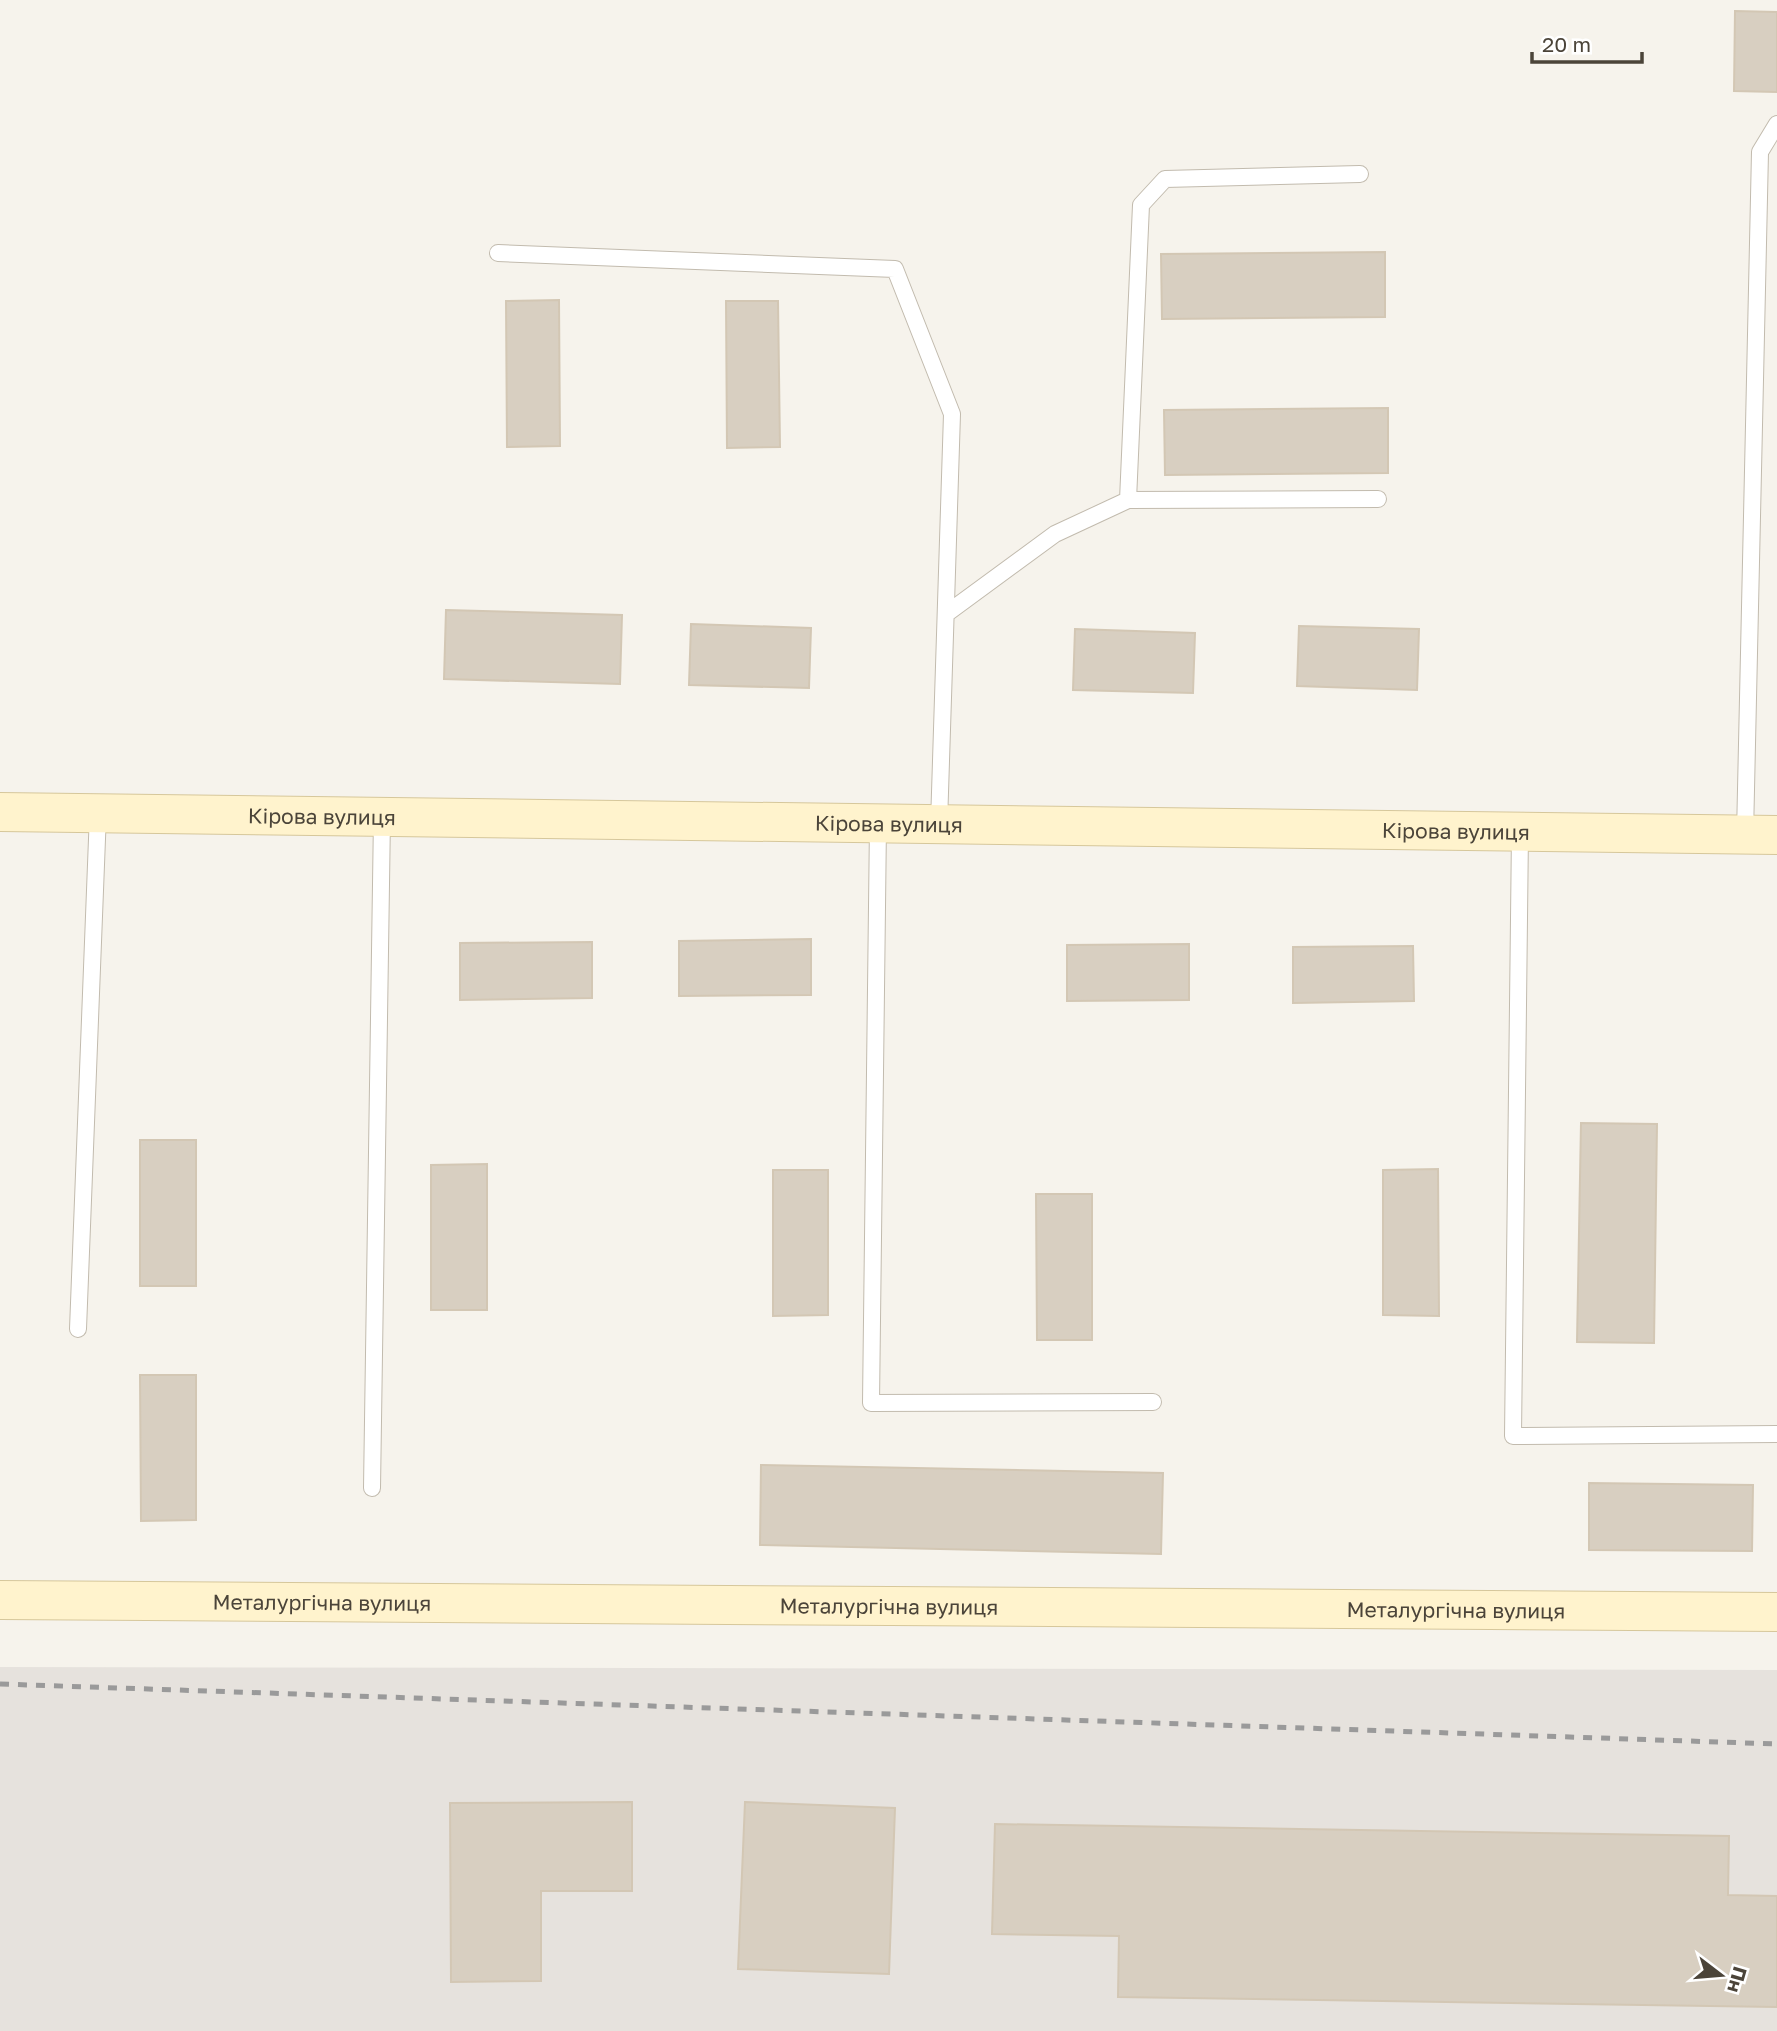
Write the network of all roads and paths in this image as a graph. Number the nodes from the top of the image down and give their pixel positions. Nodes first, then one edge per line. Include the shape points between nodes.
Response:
1 (1777, 124) edge
2 (1360, 174) dead end
3 (498, 253) dead end
4 (1378, 499) dead end
5 (1128, 500) junction
6 (946, 614) junction
7 (0, 812) edge
8 (98, 813) junction
9 (382, 817) junction
10 (878, 824) junction
11 (939, 824) junction
12 (1520, 832) junction
13 (1761, 835) edge
14 (78, 1329) dead end
15 (1153, 1402) dead end
16 (1777, 1434) edge
17 (372, 1488) dead end
18 (0, 1600) edge
19 (1777, 1612) edge

1 - 13 lane via 1760,152
2 - 5 lane via 1165,179 1141,205
3 - 6 lane via 895,269 952,414
4 - 5 lane
5 - 6 lane via 1055,534
6 - 11 lane
7 - 8 street, Кірова вулиця
8 - 9 street, Кірова вулиця
8 - 14 lane
9 - 10 street, Кірова вулиця
9 - 17 lane
10 - 11 street, Кірова вулиця
10 - 15 lane via 871,1403
11 - 12 street, Кірова вулиця
12 - 13 street, Кірова вулиця
12 - 16 lane via 1513,1436
18 - 19 street, Металургічна вулиця

